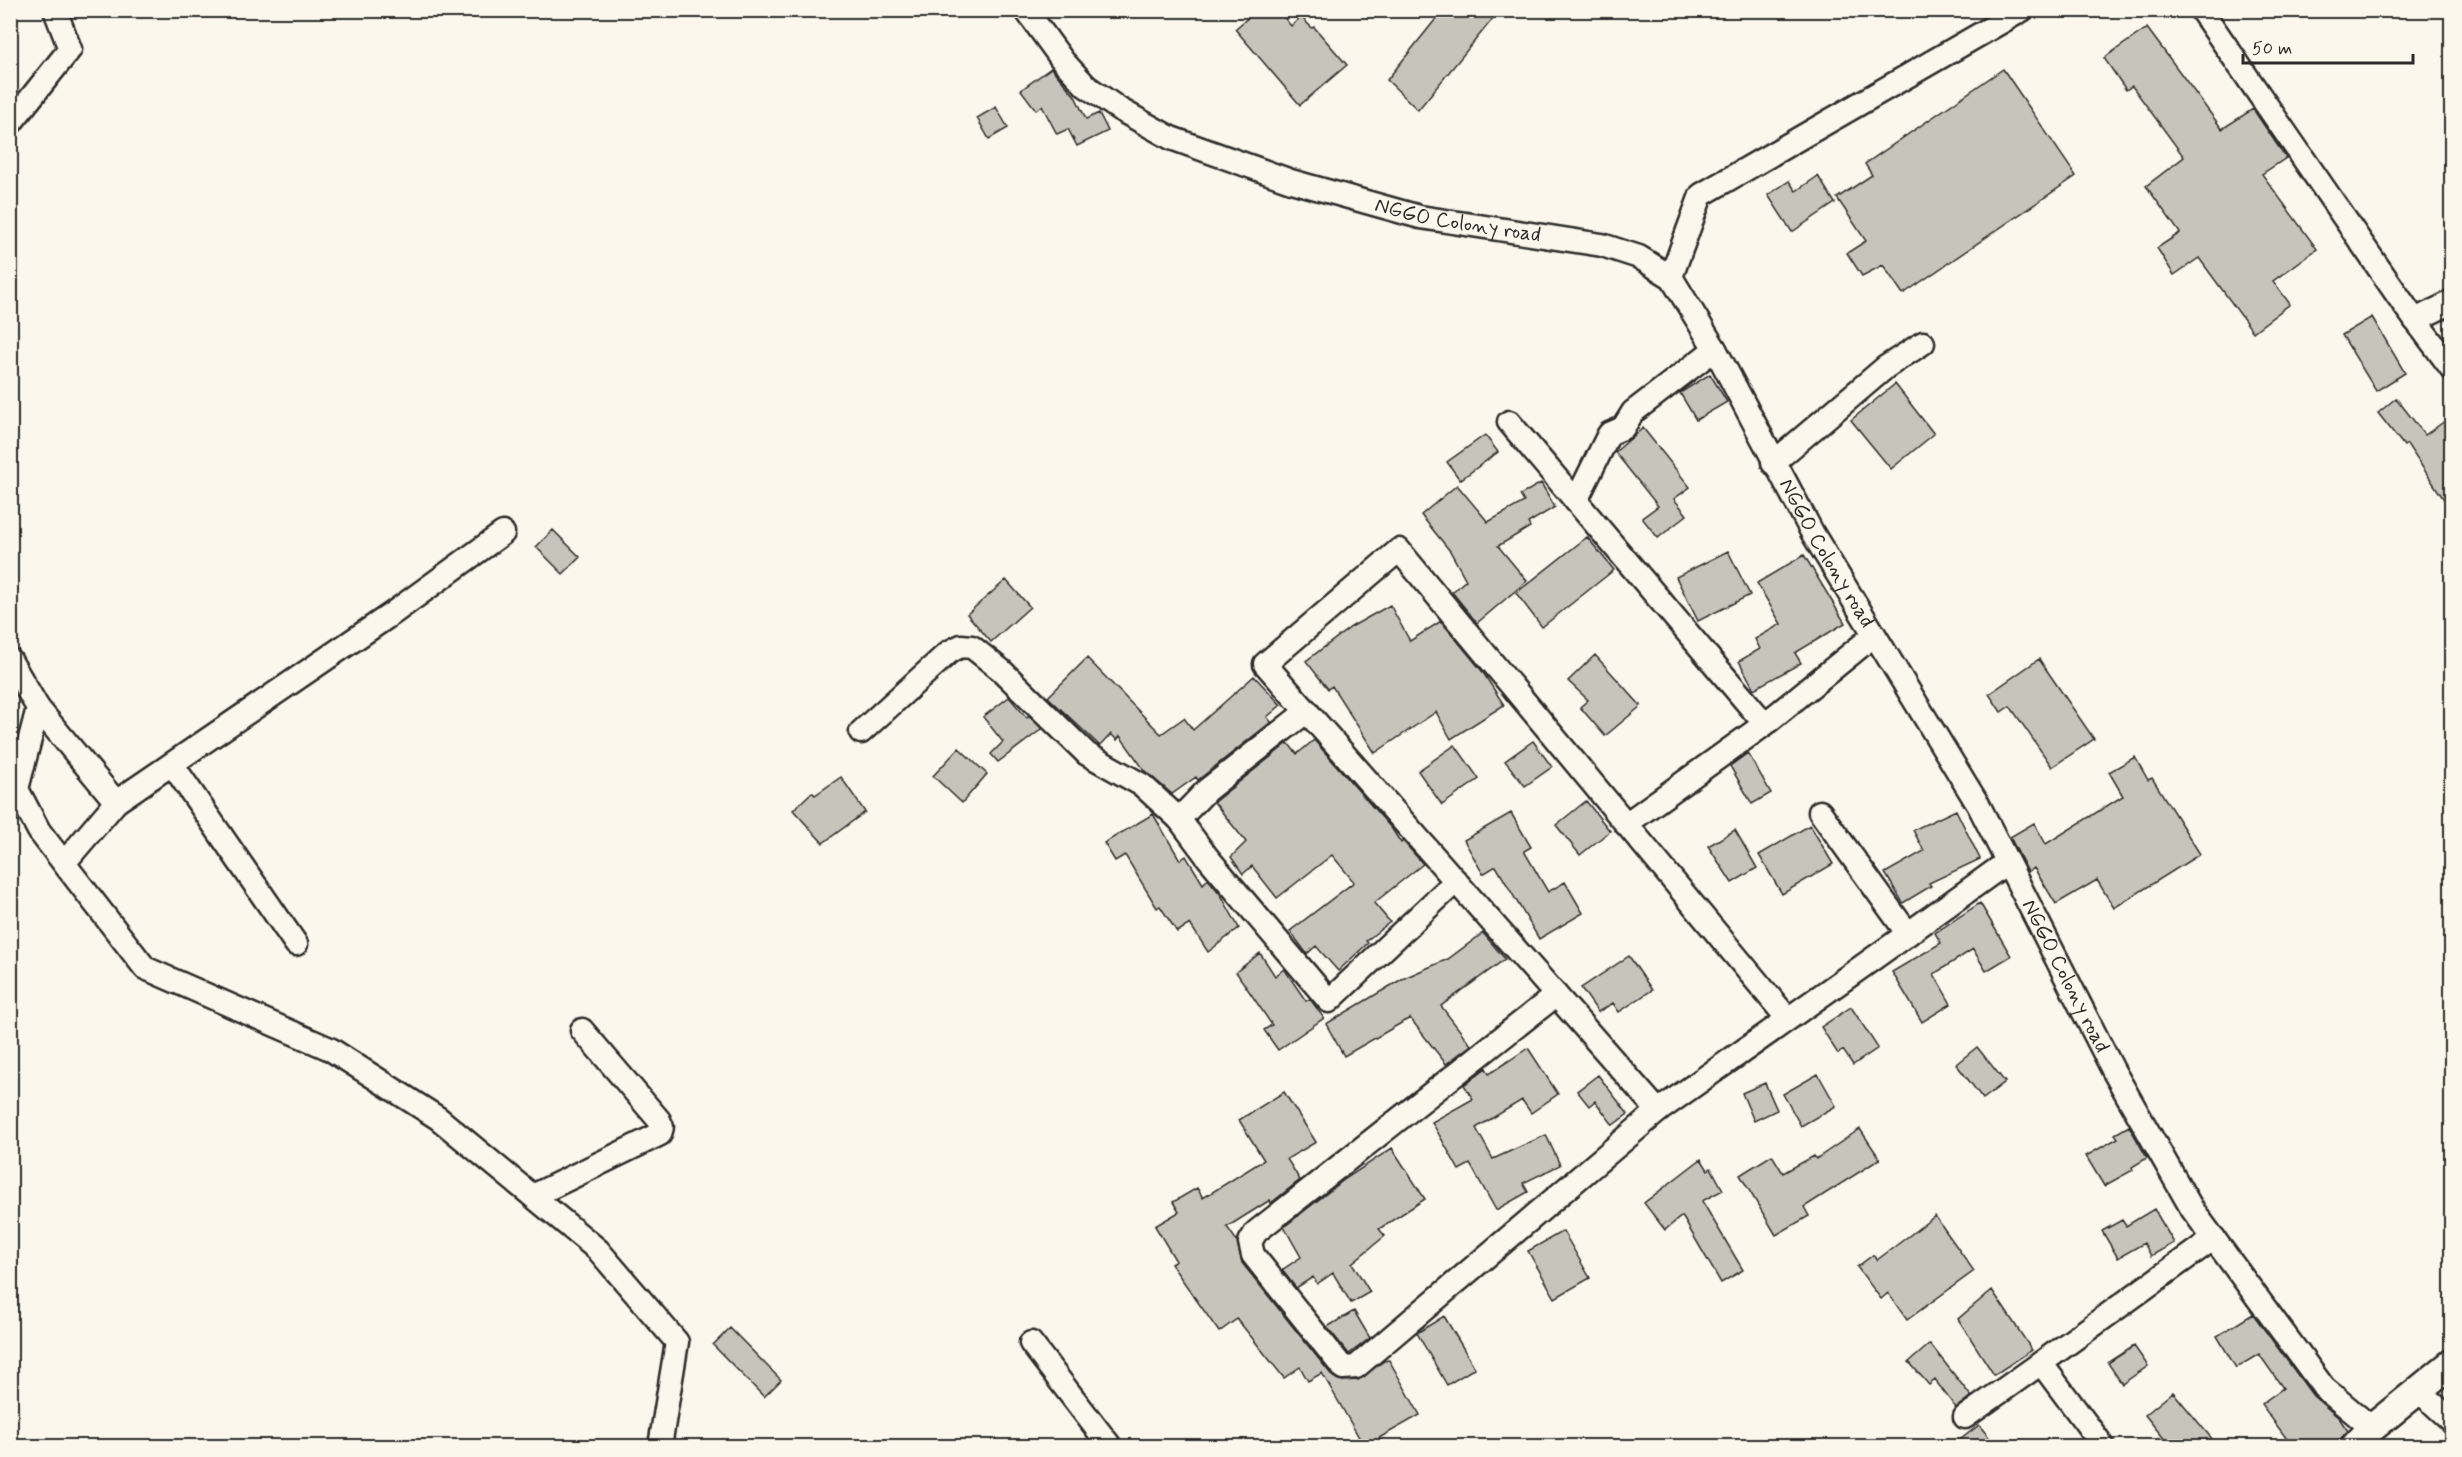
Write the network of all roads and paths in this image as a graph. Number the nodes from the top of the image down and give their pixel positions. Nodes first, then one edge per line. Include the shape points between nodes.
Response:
1 (55, 10) edge
2 (1026, 10) edge
3 (2022, 10) edge
4 (2201, 10) edge
5 (10, 124) edge
6 (1671, 277) junction
7 (2451, 302) edge
8 (2415, 320) junction
9 (1923, 343) dead end
10 (1715, 349) junction
11 (2451, 369) edge
12 (1509, 422) dead end
13 (1773, 463) junction
14 (1576, 501) junction
15 (503, 533) dead end
16 (1873, 636) junction
17 (10, 660) edge
18 (38, 708) junction
19 (1307, 711) junction
20 (1765, 724) junction
21 (861, 732) dead end
22 (172, 764) junction
23 (116, 802) junction
24 (1820, 812) dead end
25 (1179, 819) junction
26 (1626, 824) junction
27 (64, 863) junction
28 (2006, 863) junction
29 (1456, 881) junction
30 (1908, 934) junction
31 (296, 944) dead end
32 (1556, 995) junction
33 (1788, 1019) junction
34 (582, 1030) dead end
35 (1658, 1111) junction
36 (533, 1197) junction
37 (2214, 1239) junction
38 (1031, 1343) dead end
39 (2041, 1363) junction
40 (2451, 1363) edge
41 (2418, 1390) junction
42 (1965, 1417) dead end
43 (2451, 1421) edge
44 (2363, 1437) edge
45 (660, 1446) edge
46 (1110, 1446) edge
47 (2103, 1446) edge

1 - 5 street via 70,49
2 - 6 street, NGGO Colony road via 1086,86 1171,138 1292,181 1420,217 1602,245 1639,257
3 - 6 street via 1701,195
4 - 8 street
6 - 10 street, NGGO Colony road
7 - 8 street
8 - 11 street
9 - 13 street via 1886,367
10 - 13 street, NGGO Colony road
10 - 14 street via 1633,412 1623,428 1609,434
12 - 14 street
13 - 16 street, NGGO Colony road
14 - 20 street
15 - 22 street
16 - 20 street
16 - 28 street, NGGO Colony road via 1979,806
17 - 18 street
18 - 23 street
18 - 27 street via 17,789 39,831
19 - 25 street via 1207,790
19 - 26 street via 1265,664 1399,550
19 - 29 street
20 - 26 street
21 - 25 street via 949,652 961,646 972,647 1088,754 1142,785
22 - 23 street
22 - 31 street
23 - 27 street
24 - 30 street
25 - 29 street via 1329,1001
26 - 33 street
27 - 36 street via 145,968 330,1049 438,1118
28 - 30 street
28 - 37 street, NGGO Colony road via 2113,1070 2192,1209
29 - 32 street
30 - 33 street
32 - 35 street
32 - 35 street via 1256,1232 1250,1242 1253,1255 1343,1368 1356,1367
33 - 35 street
34 - 36 street via 659,1120 660,1134
36 - 45 street via 598,1250 677,1342
37 - 39 street
37 - 44 street, NGGO Colony road
38 - 46 street
39 - 42 street
39 - 47 street
40 - 41 main road
41 - 43 street
41 - 44 main road

